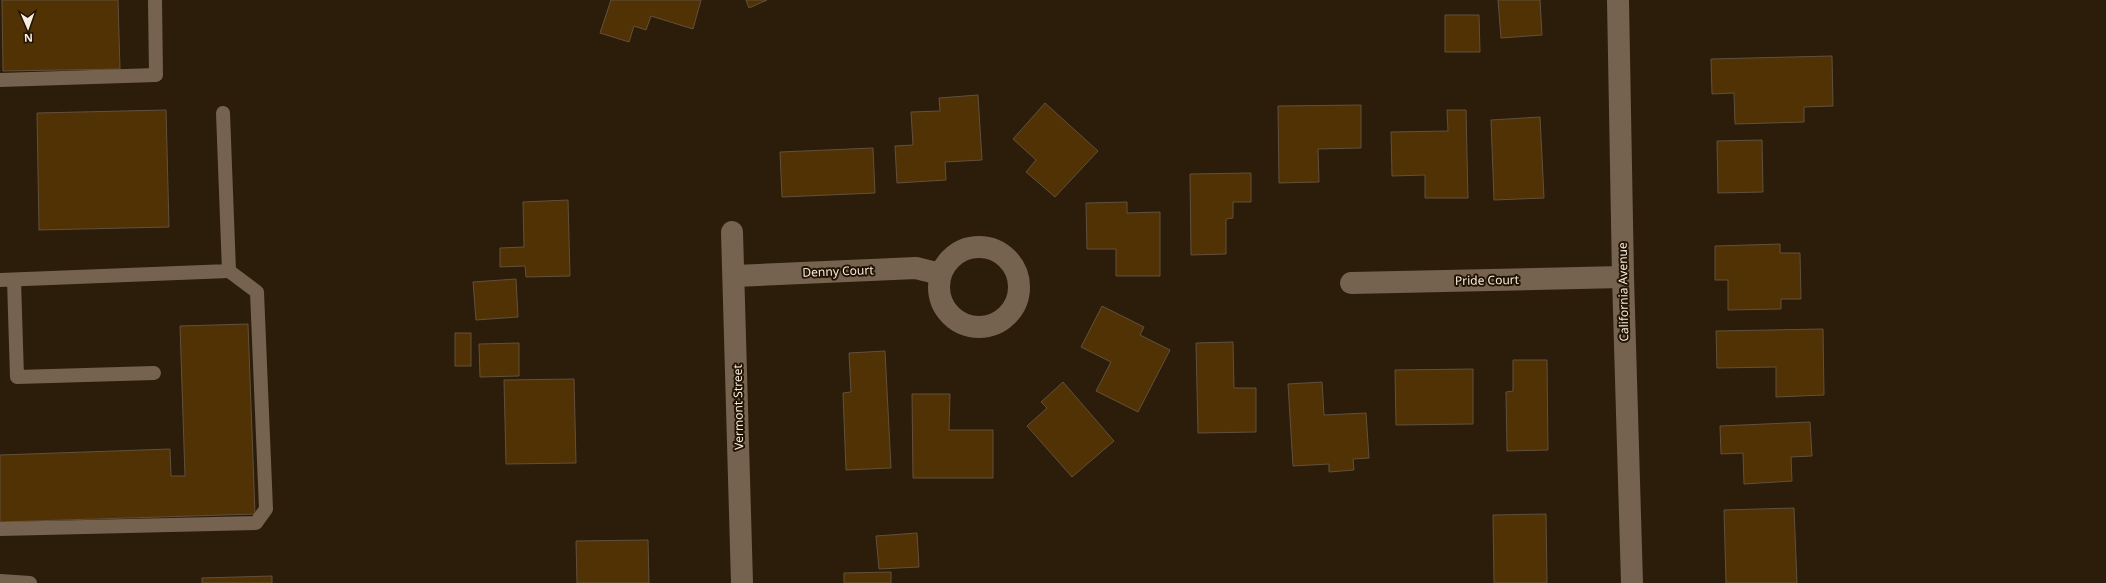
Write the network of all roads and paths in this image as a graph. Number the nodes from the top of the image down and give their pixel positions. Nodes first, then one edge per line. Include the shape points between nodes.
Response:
1 (155, 0) edge
2 (1618, 0) edge
3 (0, 80) edge
4 (223, 113) dead end
5 (732, 232) dead end
6 (229, 271) junction
7 (940, 274) dead end
8 (735, 276) junction
9 (1623, 277) junction
10 (7, 280) edge
11 (1351, 283) dead end
12 (154, 373) dead end
13 (0, 529) edge
14 (0, 581) edge
15 (30, 583) edge
16 (742, 583) edge
17 (1632, 583) edge

1 - 3 lane via 156,75
2 - 9 street, California Avenue
4 - 6 lane
5 - 8 street, Vermont Street
6 - 10 lane
6 - 13 lane via 257,292 266,509 256,523
7 - 8 street, Denny Court via 916,268
8 - 16 street, Vermont Street
9 - 11 street, Pride Court
9 - 17 street, California Avenue
10 - 12 lane via 17,377
14 - 15 lane

